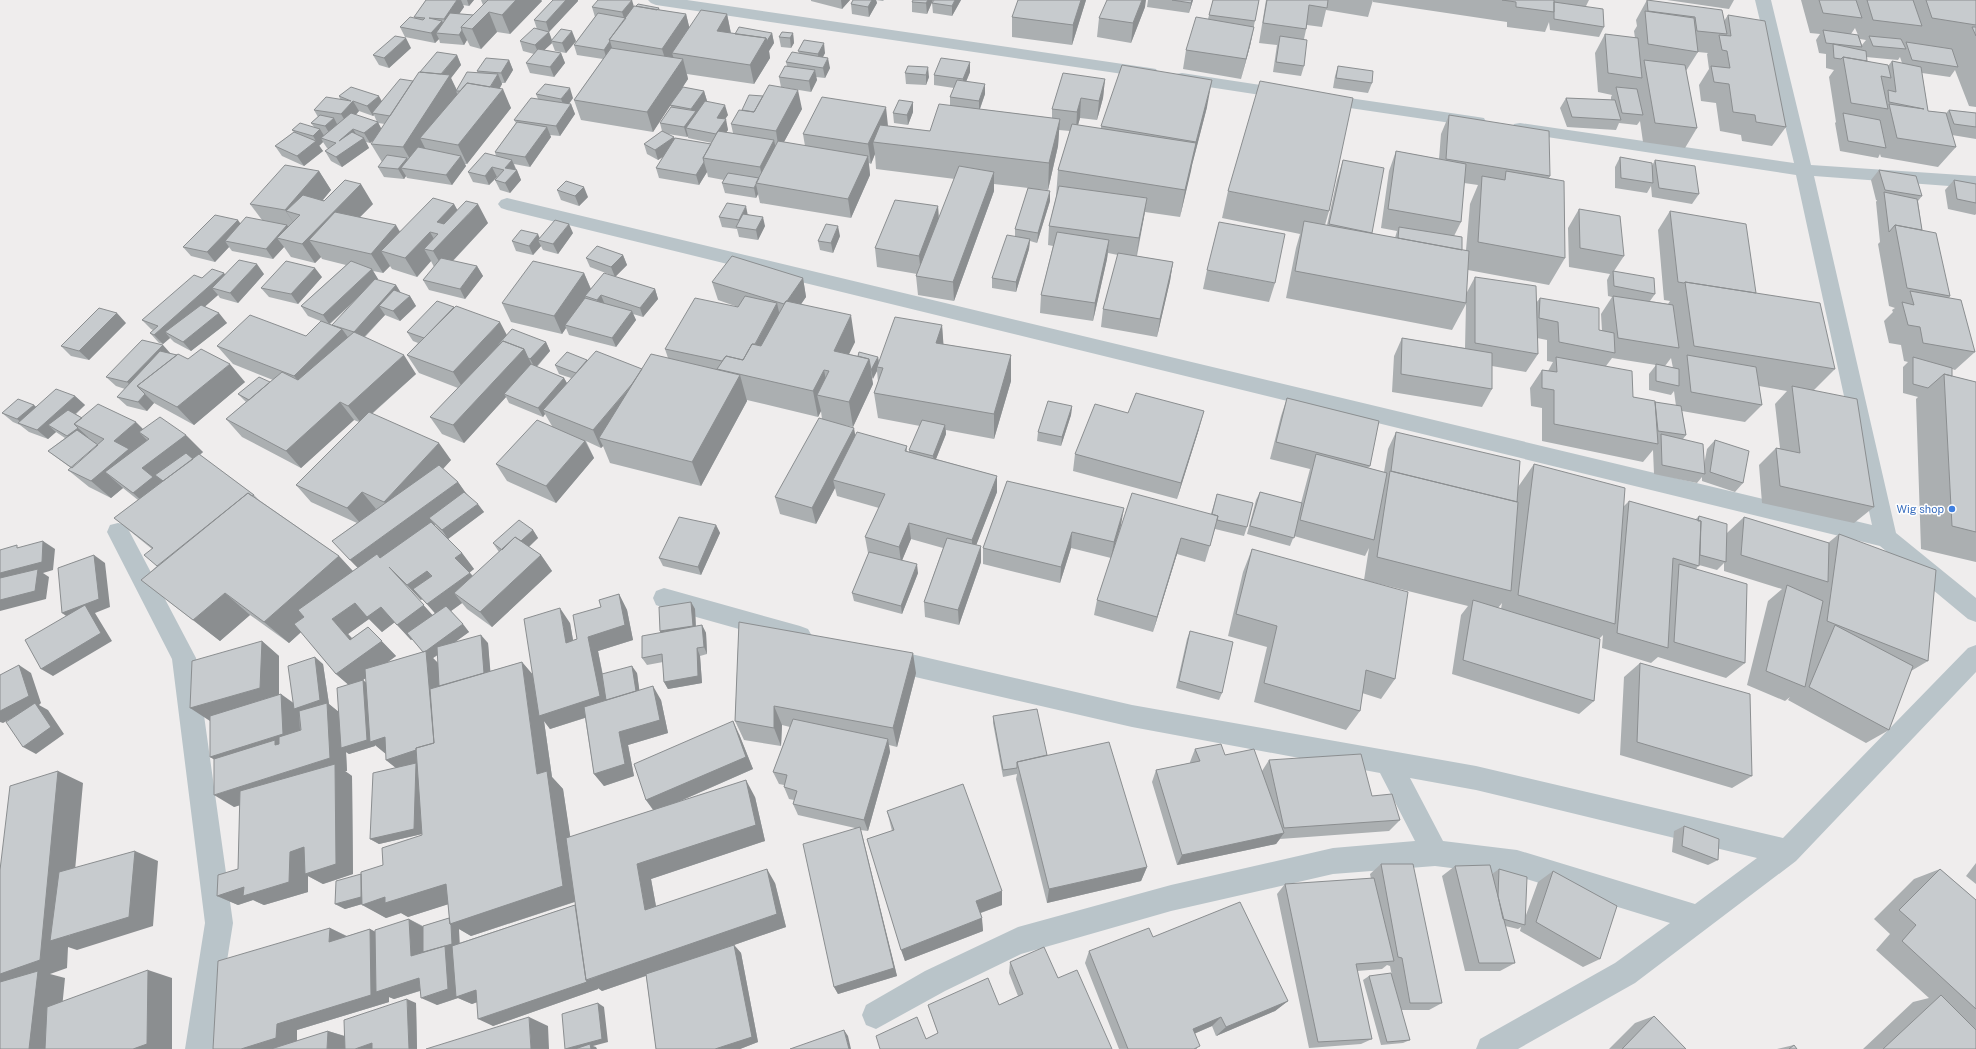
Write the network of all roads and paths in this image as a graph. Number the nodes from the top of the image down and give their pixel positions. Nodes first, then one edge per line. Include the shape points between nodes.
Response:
1 (656, 0) edge
2 (1763, 0) edge
3 (1804, 170) junction
4 (1976, 182) edge
5 (507, 204) dead end
6 (118, 532) edge
7 (1886, 538) junction
8 (664, 598) dead end
9 (1976, 612) edge
10 (822, 642) edge
11 (860, 653) edge
12 (1976, 656) edge
13 (1388, 762) junction
14 (1787, 852) junction
15 (1435, 853) junction
16 (1698, 918) junction
17 (876, 1015) dead end
18 (199, 1049) edge
19 (1490, 1049) edge

1 - 3 street
2 - 3 street
3 - 4 street
3 - 7 street
5 - 7 street
6 - 18 street via 184,658 218,923
7 - 9 street
8 - 10 street
11 - 13 street via 1132,716
12 - 14 street
13 - 14 street via 1476,778
13 - 15 street
14 - 16 street
15 - 16 street via 1517,863
15 - 17 street via 1333,860 1171,898 1026,938 935,981
16 - 19 street via 1625,973

